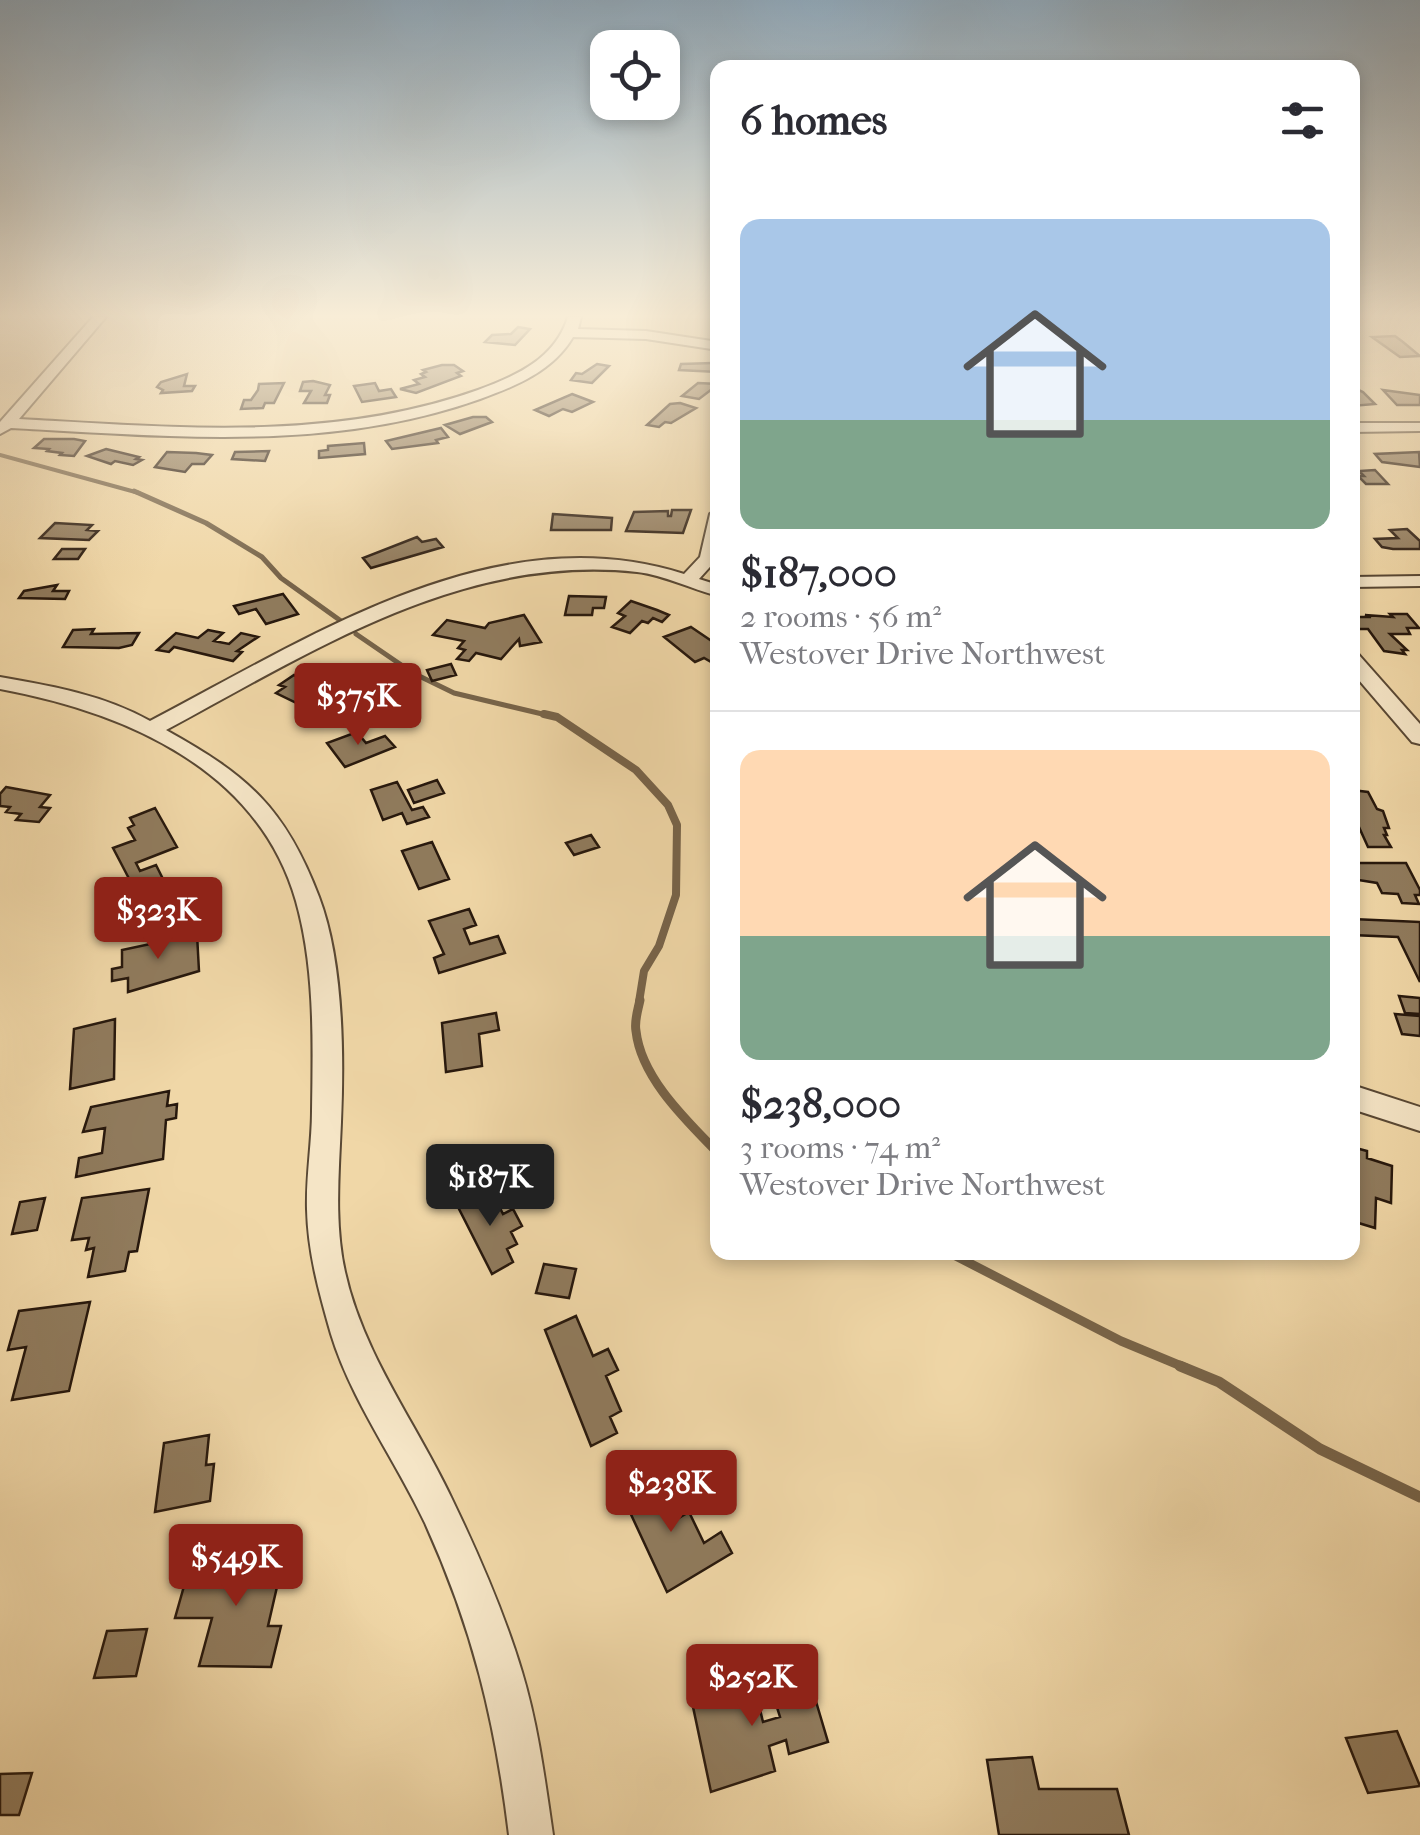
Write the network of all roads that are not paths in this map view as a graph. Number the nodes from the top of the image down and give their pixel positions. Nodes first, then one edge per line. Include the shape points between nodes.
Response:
1 (25, 403) edge
2 (459, 403) edge
3 (1420, 426) edge
4 (4, 427) edge
5 (1360, 428) edge
6 (710, 553) edge
7 (689, 579) junction
8 (1420, 581) edge
9 (1360, 582) edge
10 (710, 587) edge
11 (1360, 668) edge
12 (0, 682) edge
13 (151, 729) junction
14 (1420, 737) edge
15 (1360, 1100) edge
16 (1420, 1119) edge
17 (531, 1835) edge

1 - 4 street
2 - 4 street via 382,422 260,432
3 - 5 street
6 - 7 street
7 - 10 street
7 - 13 street via 586,563 477,575 384,609
8 - 9 street
11 - 14 street
12 - 13 street via 91,702
13 - 17 street via 248,792 286,848 308,900 324,985 322,1207 329,1272 351,1343 478,1600 520,1750
15 - 16 street

